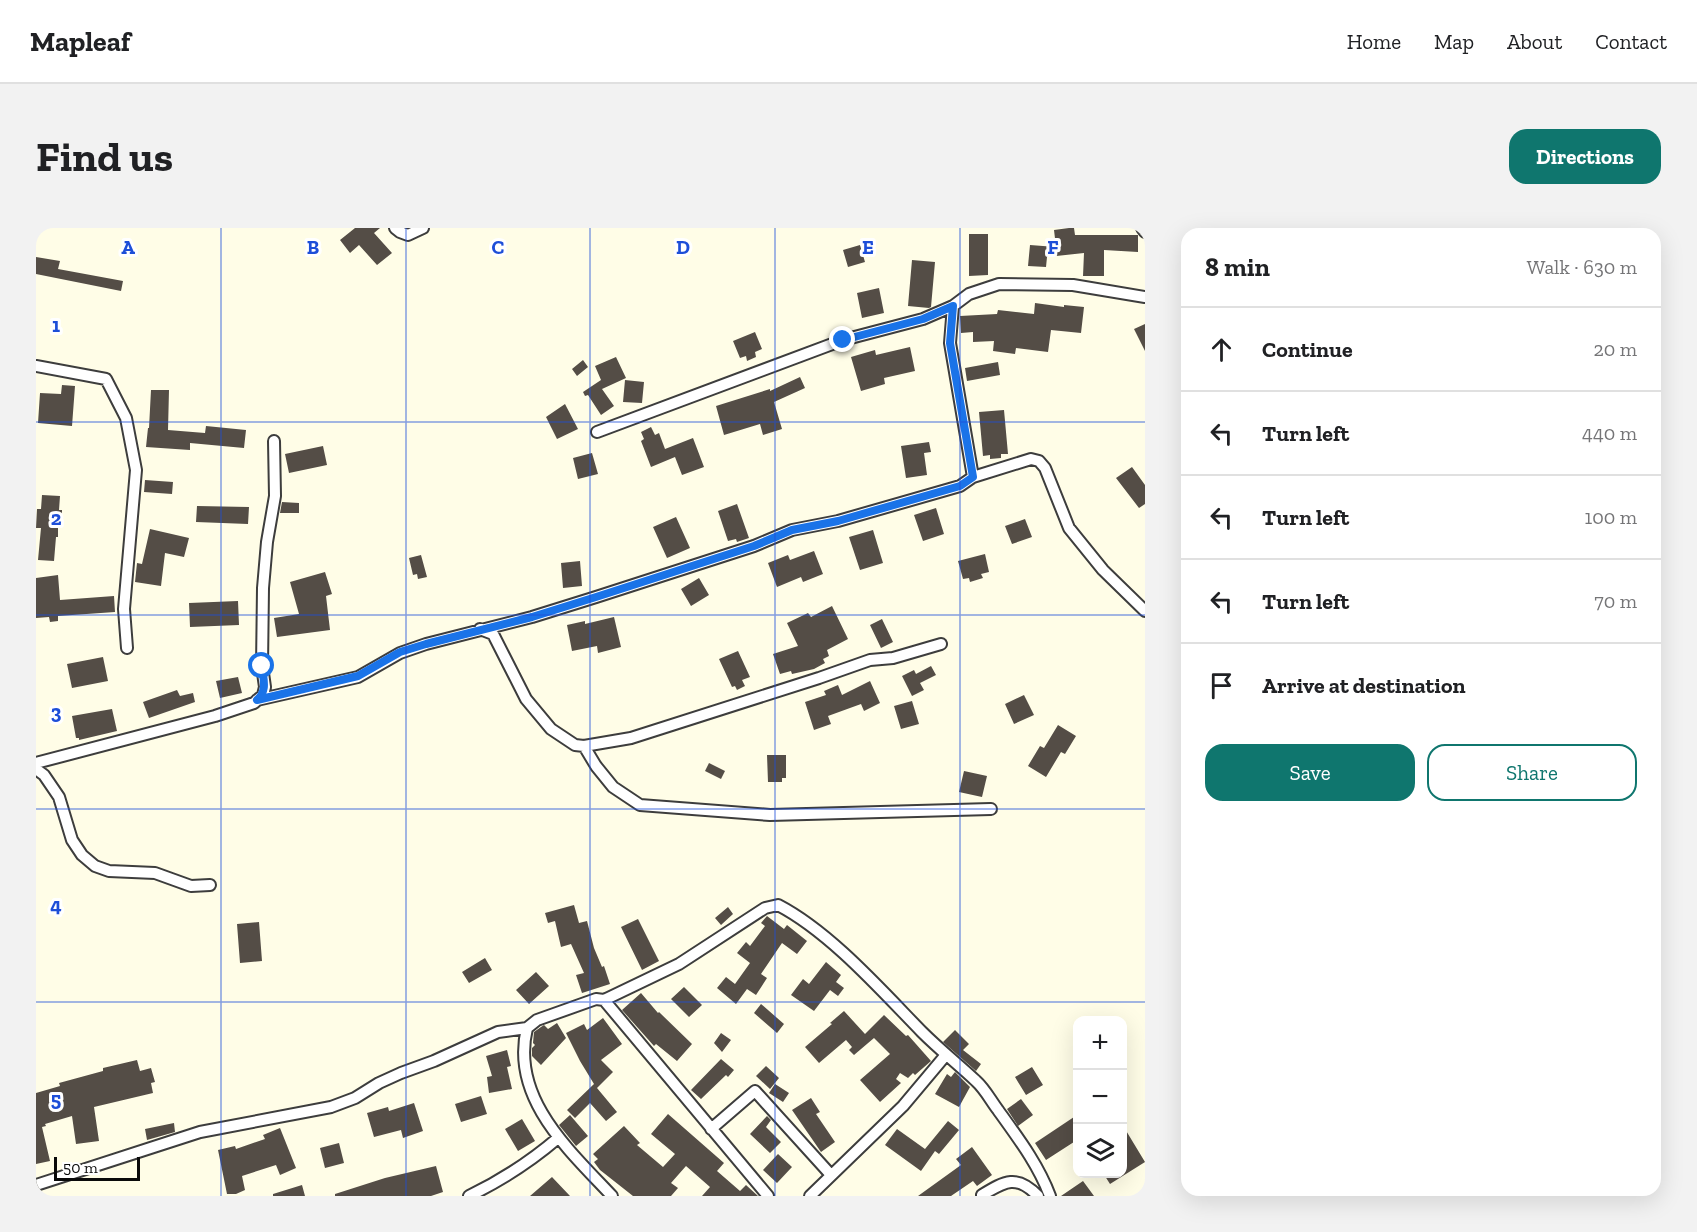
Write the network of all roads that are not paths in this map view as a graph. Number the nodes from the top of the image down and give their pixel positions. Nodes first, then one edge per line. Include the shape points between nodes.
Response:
1 (395, 228) edge
2 (423, 228) edge
3 (1145, 297) edge
4 (953, 306) junction
5 (36, 366) edge
6 (597, 432) dead end
7 (274, 441) dead end
8 (973, 477) junction
9 (1145, 611) edge
10 (480, 629) junction
11 (941, 644) dead end
12 (127, 648) dead end
13 (257, 700) junction
14 (584, 746) junction
15 (36, 763) edge
16 (36, 769) edge
17 (991, 809) dead end
18 (210, 885) dead end
19 (604, 1000) junction
20 (527, 1028) junction
21 (945, 1056) junction
22 (711, 1129) junction
23 (558, 1138) junction
24 (831, 1175) junction
25 (36, 1185) edge
26 (982, 1195) edge
27 (469, 1196) edge
28 (612, 1196) edge
29 (768, 1196) edge
30 (810, 1196) edge
31 (1038, 1196) edge
32 (1050, 1196) edge

1 - 2 street via 408,235
3 - 4 street via 1073,285 999,284 969,294
4 - 6 street via 923,319 843,340
4 - 8 street via 950,343
5 - 12 street via 106,379 126,418 136,470 124,609
7 - 13 street via 275,496 263,588 265,687
8 - 9 street via 1031,459 1039,461 1069,528 1103,570
8 - 10 street via 960,486 792,530 596,597
10 - 13 street via 400,652 358,676
10 - 14 street via 493,634 526,699 551,729 575,745
11 - 14 street via 893,658 870,660 632,738
13 - 15 street via 215,716
14 - 17 street via 613,787 640,805 770,815
16 - 18 street via 58,797 72,840 95,866 109,871 155,873 190,886
19 - 20 street via 596,999 537,1020
19 - 21 street via 679,964 765,908 778,905 872,980
19 - 22 street
20 - 23 street via 523,1042 532,1094
20 - 25 street via 498,1032 434,1062 401,1072 331,1107 200,1132
21 - 24 street via 903,1106
21 - 32 street via 978,1082 1042,1175
22 - 24 street via 754,1091
22 - 29 street
23 - 27 street via 501,1180
23 - 28 street
24 - 30 street
26 - 31 street via 1012,1181 1023,1183

